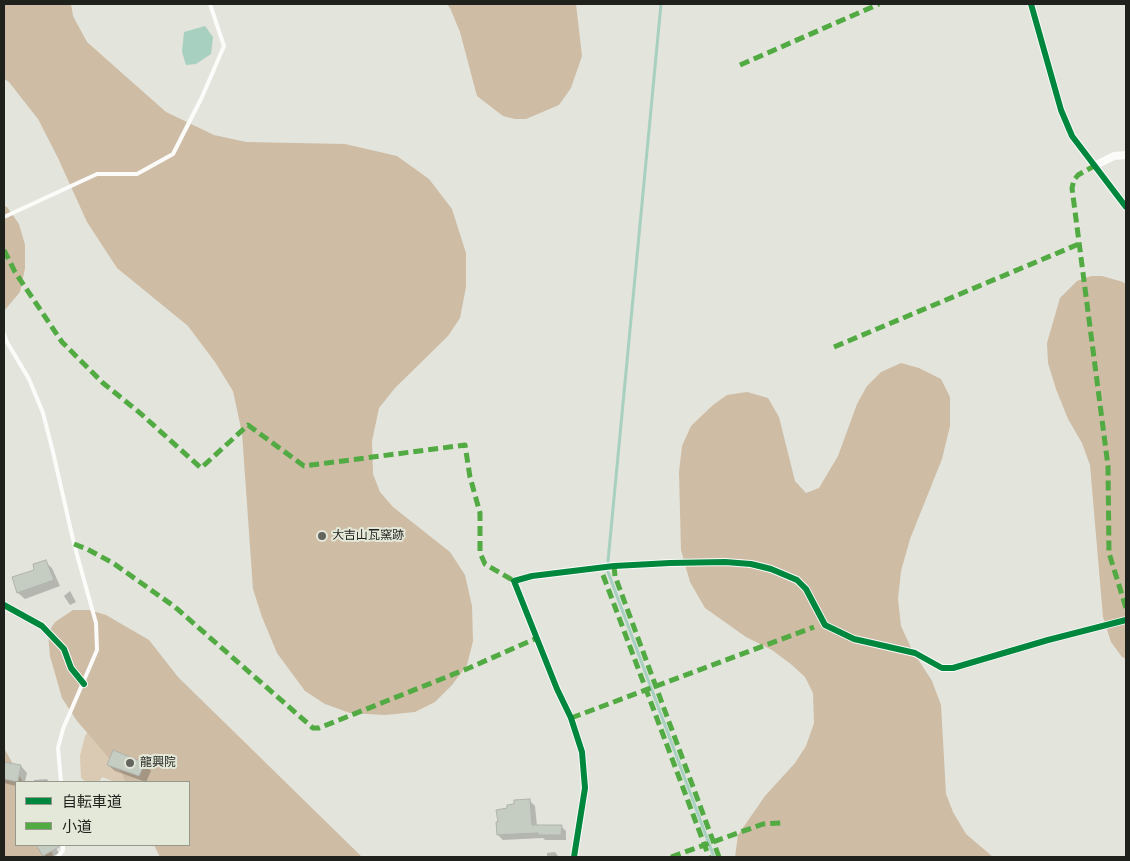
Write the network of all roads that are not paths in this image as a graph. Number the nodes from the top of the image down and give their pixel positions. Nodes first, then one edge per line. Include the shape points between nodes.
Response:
1 (210, 4) edge
2 (1031, 4) edge
3 (1126, 155) edge
4 (1096, 166) junction
5 (1126, 207) edge
6 (4, 217) edge
7 (4, 334) edge
8 (4, 605) edge
9 (1126, 620) edge
10 (84, 684) junction
11 (61, 781) edge
12 (63, 846) edge
13 (58, 857) edge
14 (574, 857) edge

1 - 6 lane via 224,46 173,154 137,174 97,174
2 - 4 street via 1061,110 1072,136
3 - 4 street via 1114,156
4 - 5 street
7 - 10 lane via 43,413 96,623 97,650
8 - 10 street via 42,626 64,649 71,668
9 - 14 street via 953,668 942,668 915,653 854,639 825,625 797,580 751,564 614,566 514,581 582,752 585,788
10 - 11 lane via 58,748
12 - 13 lane

